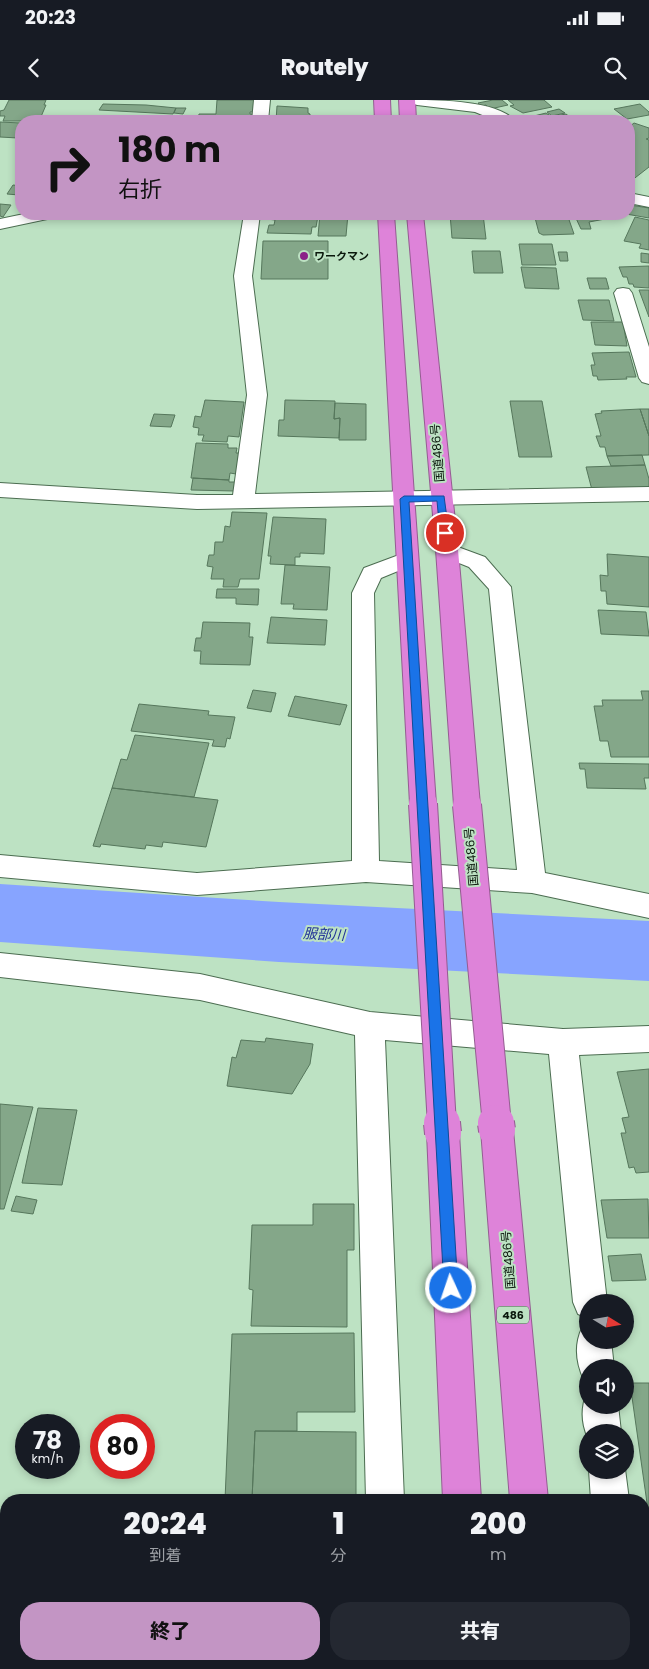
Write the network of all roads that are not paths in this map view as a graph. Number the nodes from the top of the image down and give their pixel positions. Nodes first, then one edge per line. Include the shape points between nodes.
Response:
1 (262, 100) edge
2 (382, 100) edge
3 (407, 100) edge
4 (418, 100) edge
5 (261, 115) edge
6 (383, 115) edge
7 (408, 115) edge
8 (498, 115) edge
9 (635, 199) edge
10 (649, 202) edge
11 (18, 220) edge
12 (251, 220) edge
13 (386, 220) edge
14 (416, 220) edge
15 (0, 224) edge
16 (623, 293) dead end
17 (649, 378) edge
18 (0, 490) edge
19 (649, 494) edge
20 (441, 498) junction
21 (404, 499) junction
22 (243, 501) junction
23 (447, 550) junction
24 (407, 559) junction
25 (0, 866) edge
26 (366, 871) junction
27 (532, 882) junction
28 (649, 906) edge
29 (7, 971) edge
30 (370, 1025) junction
31 (649, 1038) edge
32 (563, 1042) junction
33 (589, 1294) edge
34 (608, 1479) edge
35 (385, 1494) edge
36 (462, 1494) edge
37 (528, 1494) edge
38 (609, 1494) edge

1 - 5 street
2 - 6 highway
3 - 7 highway
4 - 8 street
9 - 10 street
11 - 15 street
12 - 22 street via 243,276 257,395
13 - 21 highway
14 - 20 highway, 国道486号 / 486
16 - 17 street
18 - 22 street via 197,502
19 - 20 street
20 - 21 street
20 - 23 highway, 国道486号 / 486
21 - 22 street
21 - 24 highway
23 - 27 street via 477,562 500,588
23 - 37 highway, 国道486号 / 486, bridge
24 - 26 street via 372,573 362,593
24 - 36 highway, bridge
25 - 26 street via 197,884
26 - 27 street
27 - 28 street
29 - 30 street via 200,986
30 - 32 street
30 - 35 street
31 - 32 street
32 - 33 street
34 - 38 street

